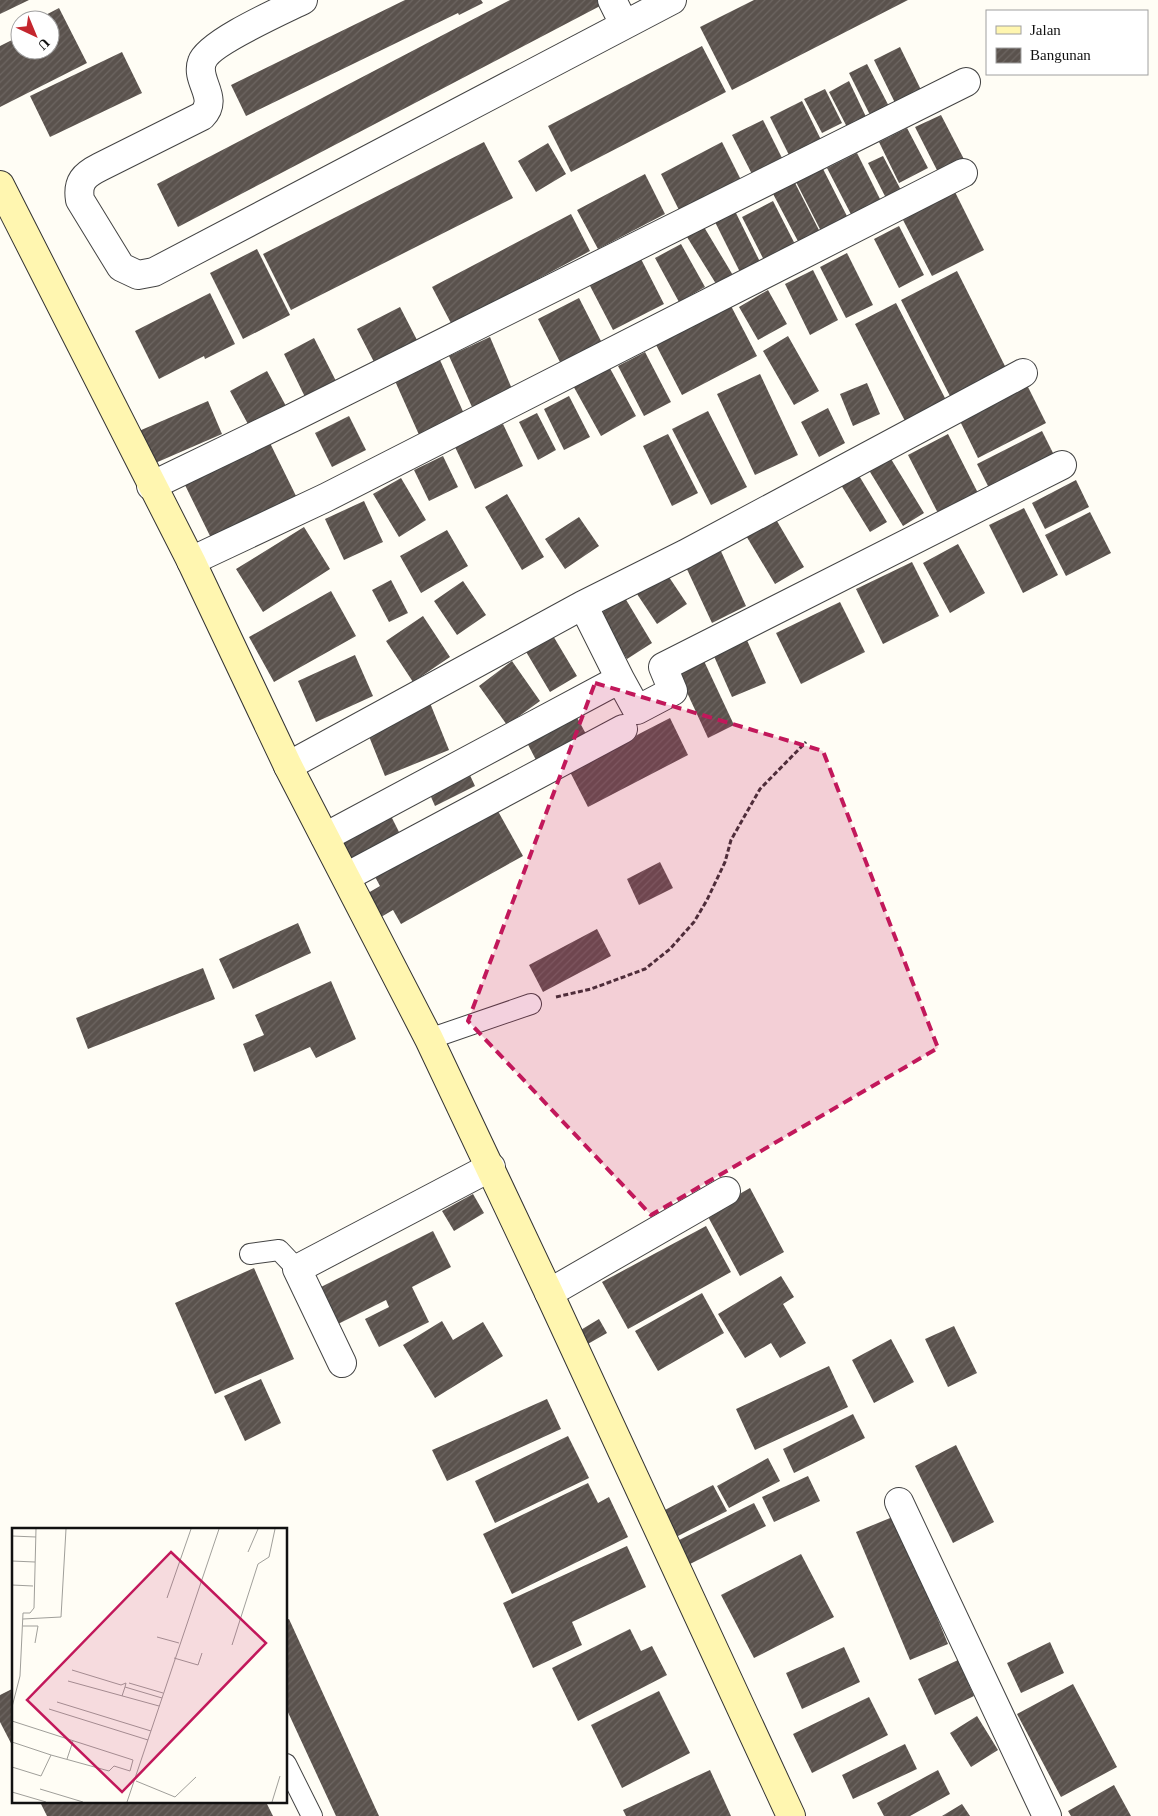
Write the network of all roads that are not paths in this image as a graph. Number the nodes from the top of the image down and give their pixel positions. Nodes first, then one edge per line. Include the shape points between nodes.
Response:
1 (303, 0) edge
2 (672, 0) edge
3 (618, 12) edge
4 (966, 82) dead end
5 (963, 173) dead end
6 (0, 185) edge
7 (1023, 373) dead end
8 (1062, 465) dead end
9 (151, 486) junction
10 (191, 561) junction
11 (583, 605) junction
12 (620, 679) junction
13 (623, 729) dead end
14 (288, 766) junction
15 (325, 837) junction
16 (346, 878) junction
17 (531, 1004) road end
18 (429, 1039) junction
19 (491, 1167) junction
20 (726, 1191) dead end
21 (250, 1254) dead end
22 (297, 1269) junction
23 (550, 1293) junction
24 (342, 1362) dead end
25 (899, 1502) dead end
26 (288, 1768) edge
27 (312, 1816) edge
28 (791, 1816) edge
29 (1047, 1816) edge

1 - 3 street via 223,42 205,55 201,72 210,99 202,116 100,167 81,181 78,190 80,200 121,267 138,275 154,272
2 - 3 street
4 - 9 street
5 - 10 street via 325,498
6 - 9 main road
7 - 11 street
8 - 12 street via 663,667 673,691 637,710
9 - 10 main road
10 - 14 main road
11 - 12 street
11 - 14 street
12 - 15 street
13 - 16 street
14 - 15 main road
15 - 16 main road
16 - 18 main road
17 - 18 lane
18 - 19 main road
19 - 22 street
19 - 23 main road
20 - 23 street
21 - 22 lane via 279,1250
22 - 24 street
23 - 28 main road
25 - 29 street
26 - 27 lane

